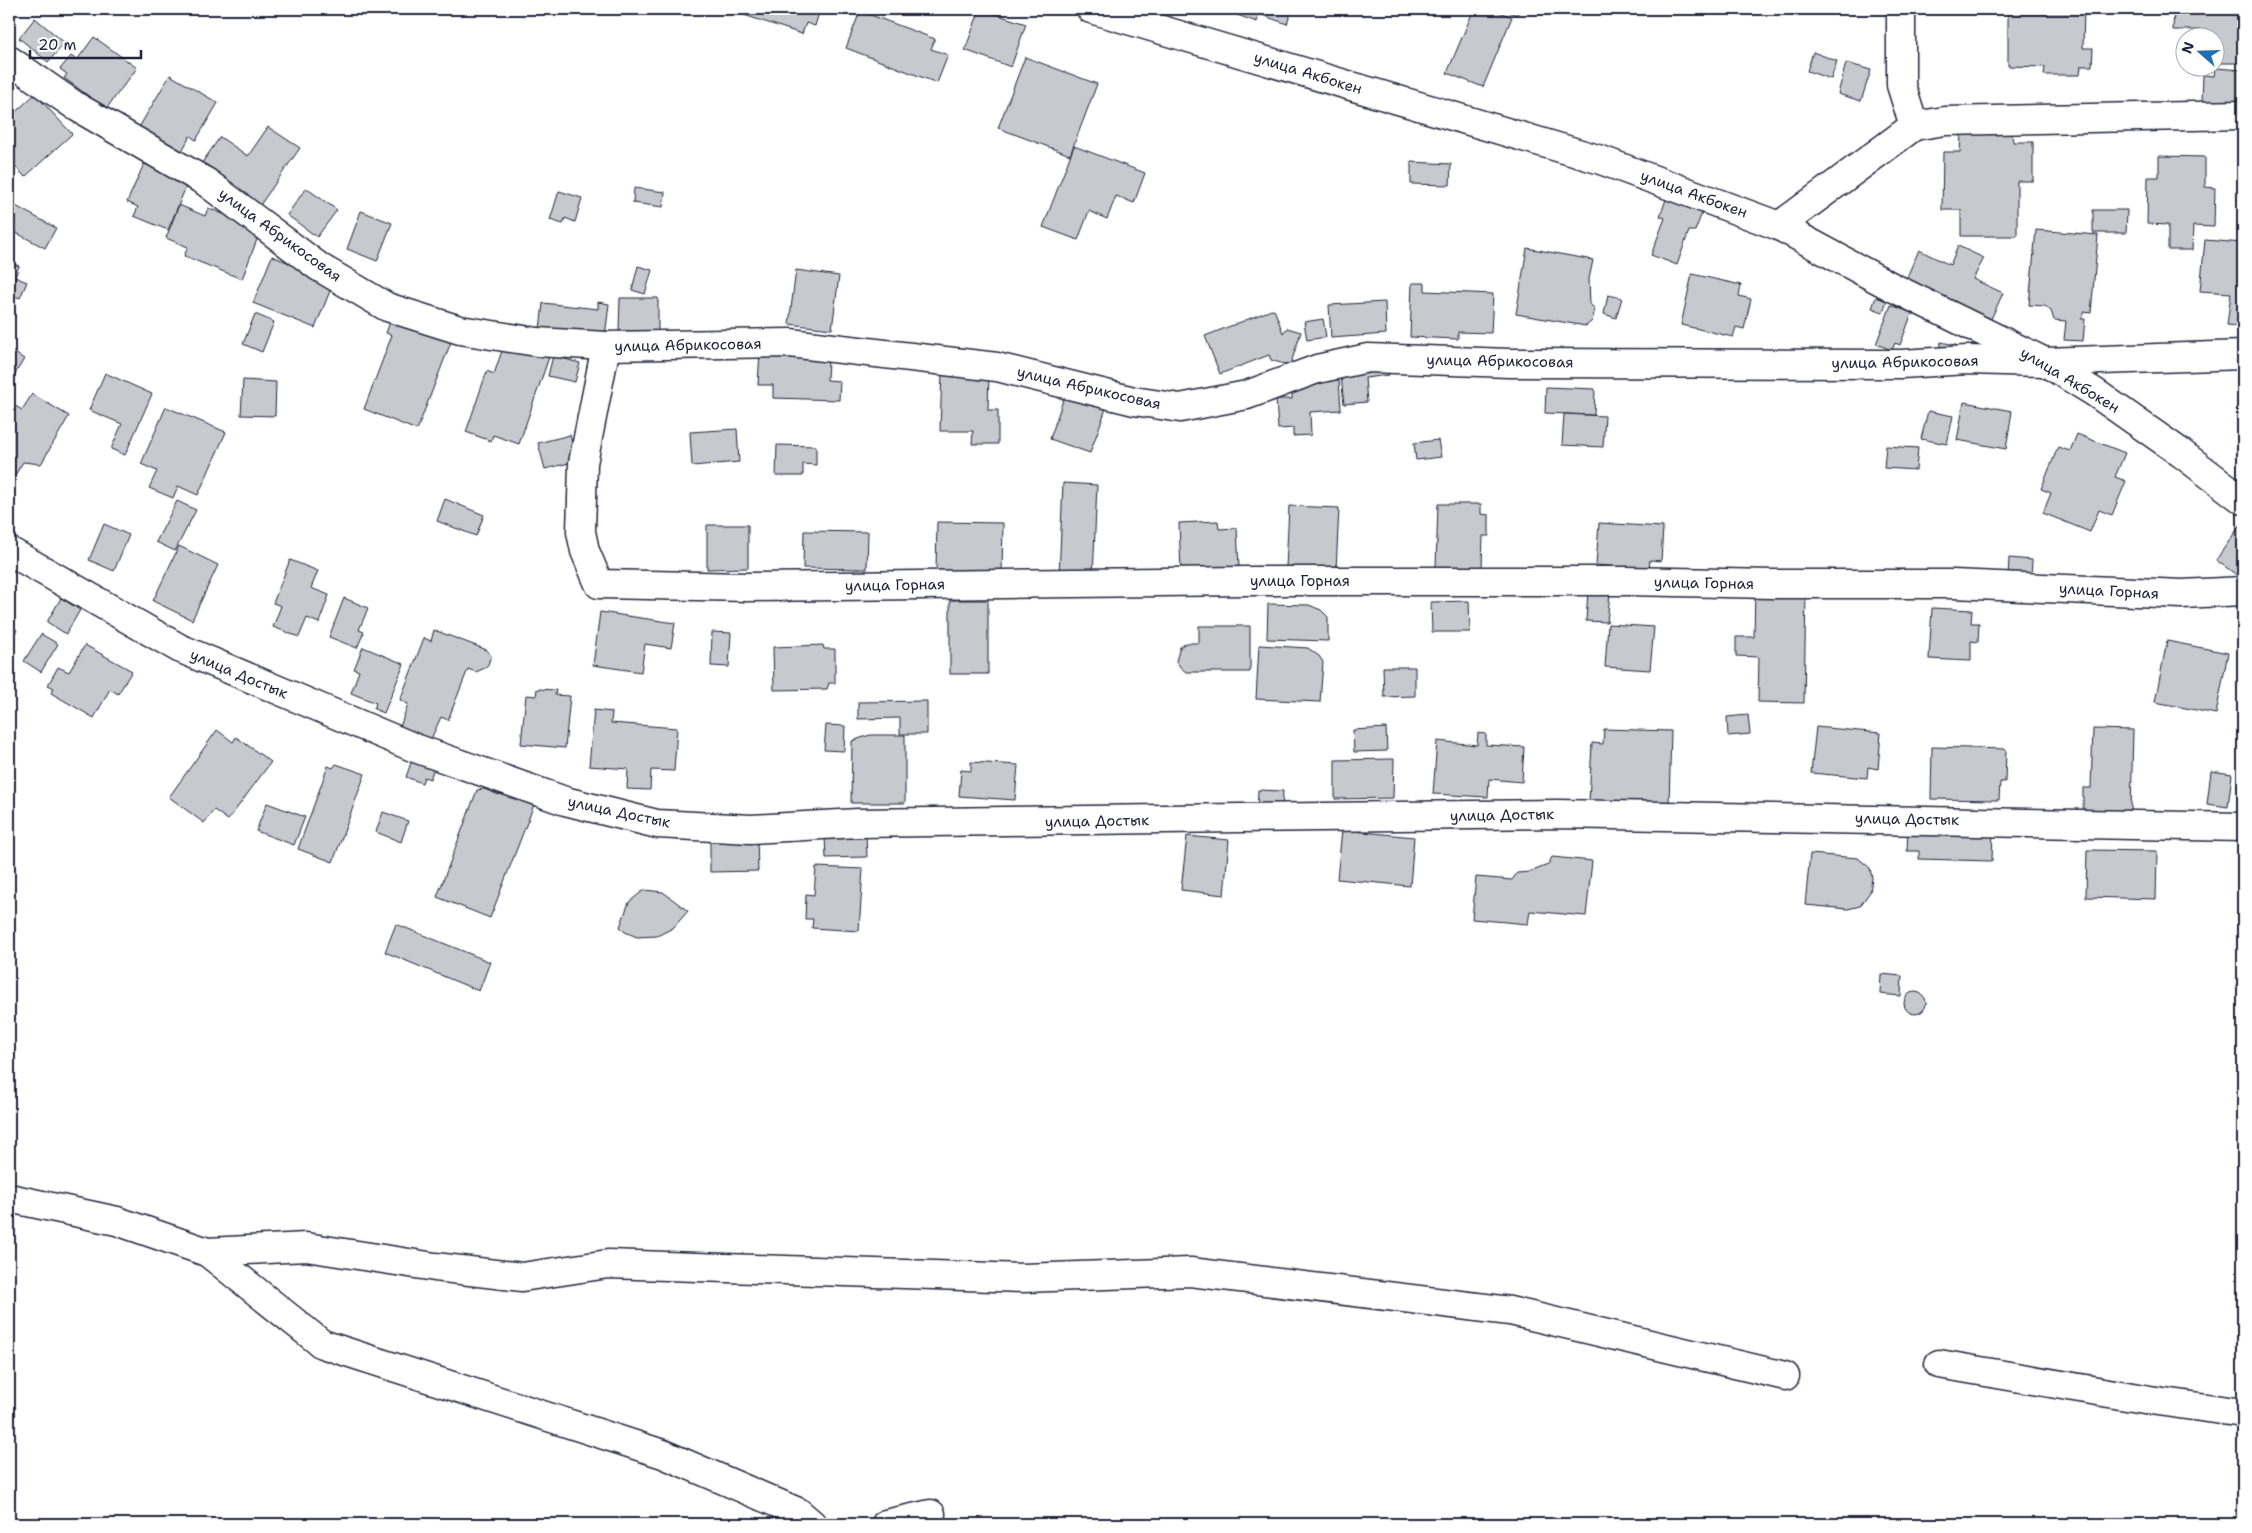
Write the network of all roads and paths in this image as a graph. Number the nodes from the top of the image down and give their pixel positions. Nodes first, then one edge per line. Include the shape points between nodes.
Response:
1 (1091, 9) edge
2 (1901, 9) edge
3 (9, 60) edge
4 (2243, 115) edge
5 (1914, 126) junction
6 (1779, 226) junction
7 (606, 346) junction
8 (2243, 355) edge
9 (2045, 362) junction
10 (2243, 500) edge
11 (9, 550) edge
12 (2243, 590) edge
13 (2243, 827) edge
14 (9, 1198) edge
15 (207, 1252) junction
16 (1939, 1364) dead end
17 (1785, 1376) dead end
18 (2243, 1413) edge
19 (931, 1514) dead end
20 (812, 1524) edge
21 (886, 1524) edge

1 - 6 street, улица Акбокен via 1601,160
2 - 5 street via 1902,85
3 - 7 street, улица Абрикосовая via 77,107 206,182 319,268 387,307 460,330 537,342
4 - 5 street via 1945,121
5 - 6 street
6 - 9 street, улица Акбокен via 1892,287
7 - 9 street, улица Абрикосовая via 790,343 997,367 1180,408 1247,395 1317,369 1368,358 1509,363
7 - 12 street, улица Горная via 583,463 581,532 599,584 748,587 1625,581 1952,584 2182,594
8 - 9 street, улица Абрикосовая
9 - 10 street, улица Акбокен via 2094,392
11 - 13 street, улица Достык via 179,648 294,698 415,748 566,801 656,824 751,829 858,824 1557,814
14 - 15 street via 117,1221
15 - 17 street via 306,1247 522,1277 608,1264 1023,1278 1190,1272 1510,1311
15 - 20 street via 322,1344 663,1454 798,1512
16 - 18 street
19 - 21 street

